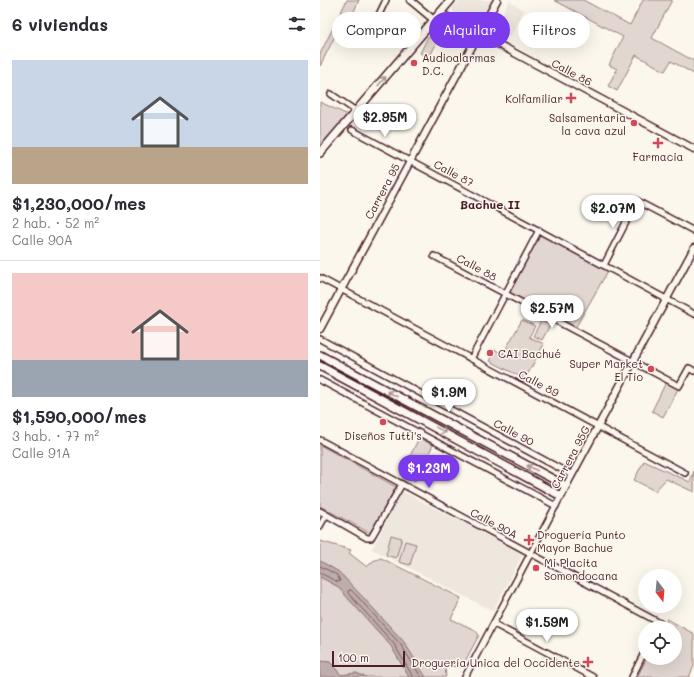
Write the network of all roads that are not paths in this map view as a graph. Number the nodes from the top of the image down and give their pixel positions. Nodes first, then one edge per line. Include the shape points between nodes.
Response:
1 (386, 0) edge
2 (410, 0) edge
3 (452, 0) edge
4 (497, 0) edge
5 (380, 12) edge
6 (441, 12) edge
7 (490, 12) edge
8 (429, 16) edge
9 (429, 26) edge
10 (471, 48) edge
11 (504, 48) edge
12 (331, 94) dead end
13 (356, 111) junction
14 (352, 130) dead end
15 (694, 149) edge
16 (320, 153) edge
17 (410, 161) junction
18 (540, 230) junction
19 (694, 231) edge
20 (694, 248) edge
21 (434, 256) dead end
22 (604, 266) junction
23 (320, 278) edge
24 (341, 289) junction
25 (505, 294) junction
26 (666, 299) junction
27 (694, 314) edge
28 (320, 329) edge
29 (320, 339) edge
30 (321, 355) edge
31 (471, 358) junction
32 (633, 362) junction
33 (320, 366) edge
34 (692, 370) edge
35 (320, 380) edge
36 (598, 426) junction
37 (320, 440) edge
38 (685, 472) dead end
39 (572, 475) junction
40 (402, 484) junction
41 (566, 486) junction
42 (561, 496) junction
43 (556, 506) junction
44 (320, 511) edge
45 (326, 515) junction
46 (320, 526) edge
47 (531, 554) junction
48 (651, 621) edge
49 (494, 624) junction
50 (638, 665) edge
51 (465, 677) edge
52 (593, 677) edge
53 (632, 677) edge

1 - 5 street
2 - 8 street
3 - 6 main road
4 - 7 street, Carrera 95
13 -> 9 main road
10 - 17 street, Carrera 95
11 - 15 street, Calle 86
12 - 13 street
13 - 16 main road
14 - 17 street, Calle 87
17 - 18 street, Calle 87
17 - 24 street, Carrera 95
18 - 22 street, Calle 87
18 - 25 street
19 - 22 street via 637,201
20 - 26 street, Carrera 95G
21 - 25 street, Calle 88
22 - 26 street, Calle 87
23 - 24 street, Calle 89
24 - 28 street, Carrera 95
24 - 31 street, Calle 89
25 - 31 street
25 - 32 street, Calle 88
26 - 27 street, Calle 87
26 - 32 street, Carrera 95G
29 - 39 street, Calle 90
41 -> 30 main road
31 - 36 street, Calle 89
32 - 34 street, Calle 88 via 679,386
32 - 36 street, Carrera 95G
33 -> 42 main road
35 - 43 street
36 - 38 street, Calle 89
36 - 39 street, Carrera 95G
37 - 40 street, Calle 90A
39 - 41 street, Carrera 95G
40 - 45 street via 371,538
40 - 47 street, Calle 90A
41 - 42 main road, Carrera 95G
42 - 43 street, Carrera 95G
43 - 47 street, Carrera 95G
44 - 45 street
45 - 46 street
47 - 48 street, Calle 90A
47 - 49 street, Carrera 95G
49 - 51 street, Carrera 95G
49 - 52 street
50 - 53 street

